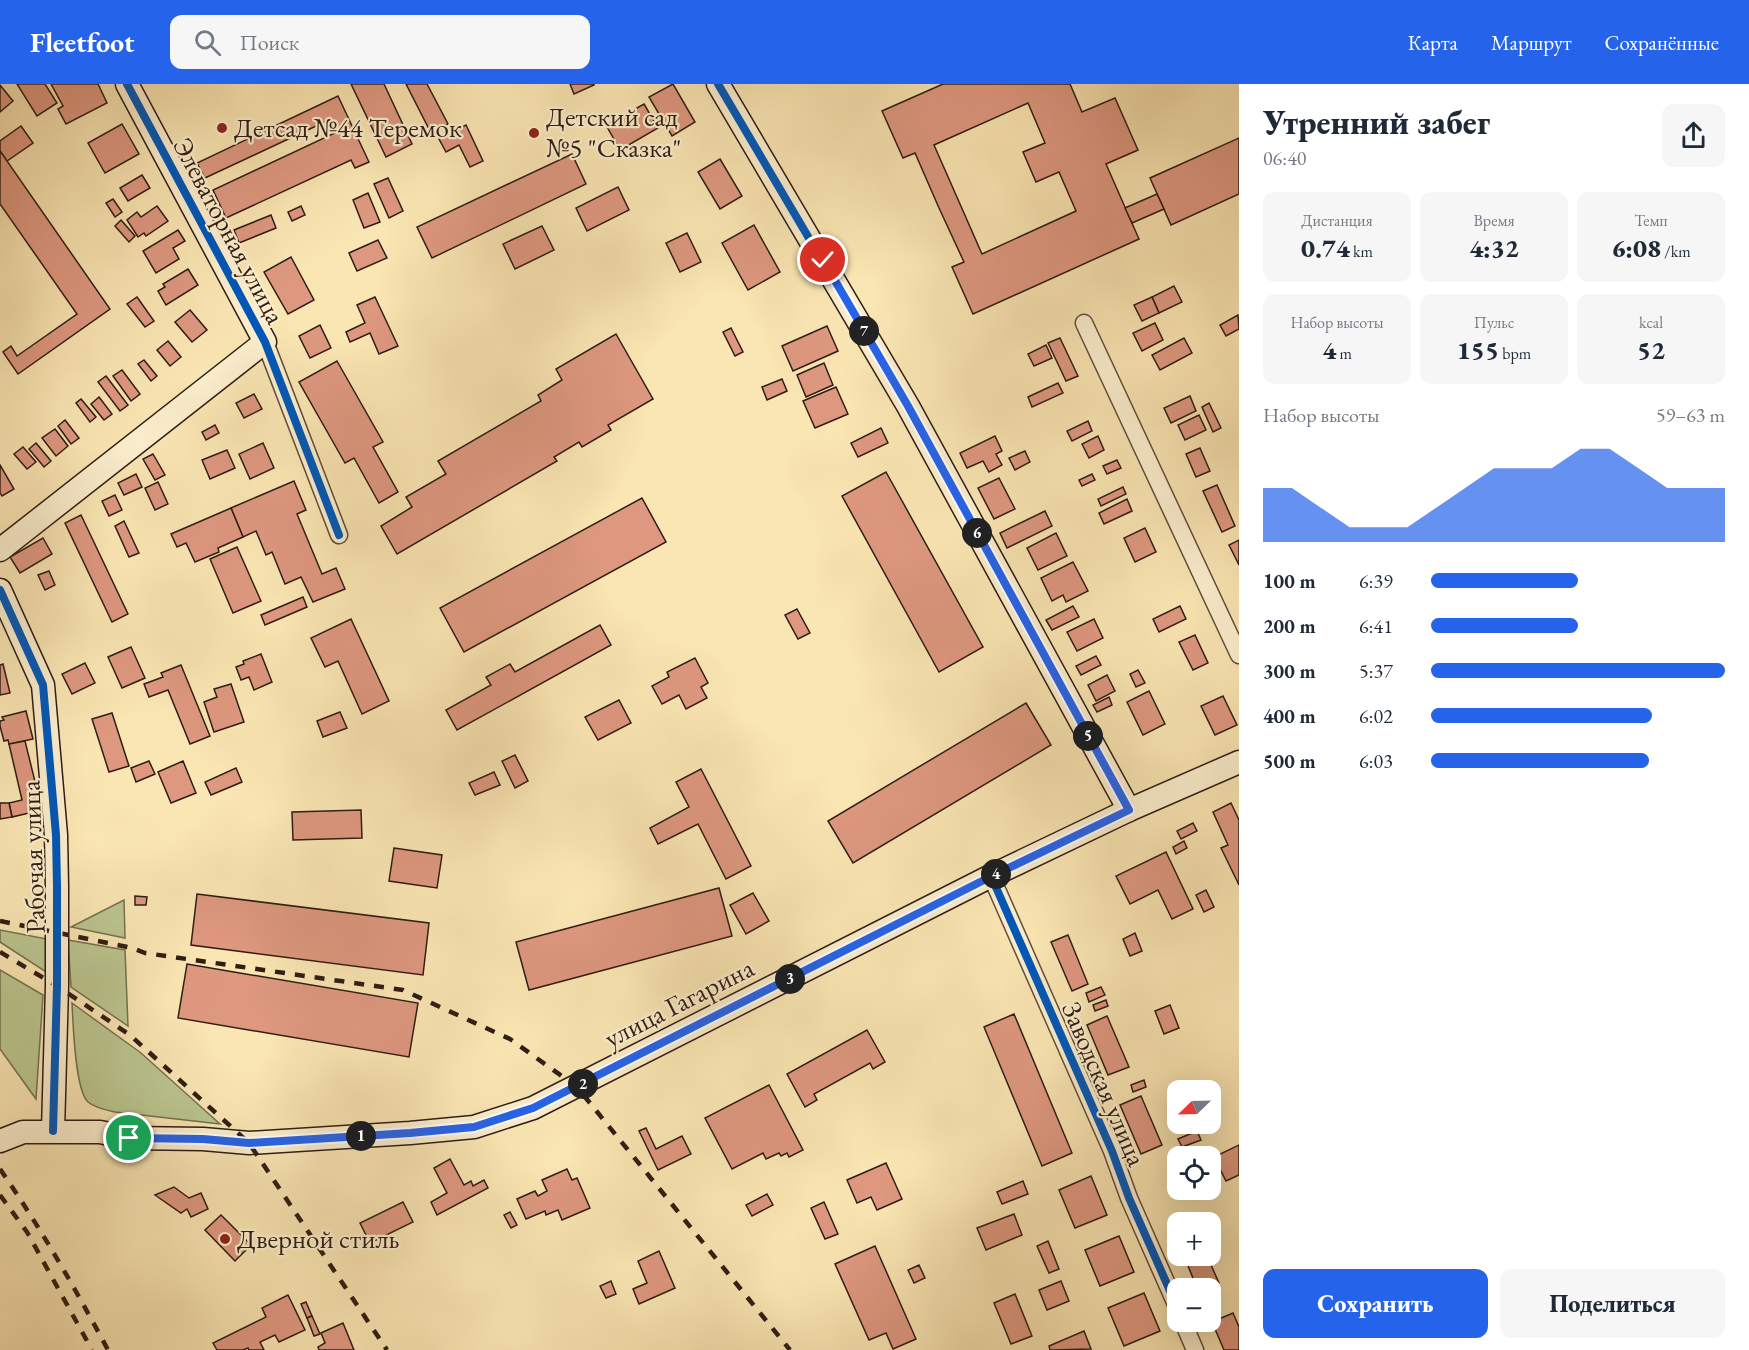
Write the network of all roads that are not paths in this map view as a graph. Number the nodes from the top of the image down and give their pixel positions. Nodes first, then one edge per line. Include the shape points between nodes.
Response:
1 (127, 84) edge
2 (718, 84) edge
3 (1084, 323) dead end
4 (265, 342) junction
5 (339, 535) dead end
6 (0, 550) edge
7 (0, 590) edge
8 (1233, 624) edge
9 (1239, 656) edge
10 (1239, 762) edge
11 (1129, 810) junction
12 (992, 876) junction
13 (53, 1131) junction
14 (0, 1141) edge
15 (1167, 1284) edge
16 (1187, 1332) edge
17 (1195, 1350) edge

1 - 4 street, Элеваторная улица
2 - 11 street via 908,406
3 - 8 street
4 - 5 street, Элеваторная улица
4 - 6 street
7 - 13 street, Рабочая улица via 43,685 56,835
8 - 9 street
10 - 11 street, улица Гагарина
11 - 12 street, улица Гагарина
12 - 13 street, улица Гагарина via 542,1104 474,1127 249,1143
12 - 15 street, Заводская улица
13 - 14 street, улица Гагарина via 23,1132
16 - 17 street

